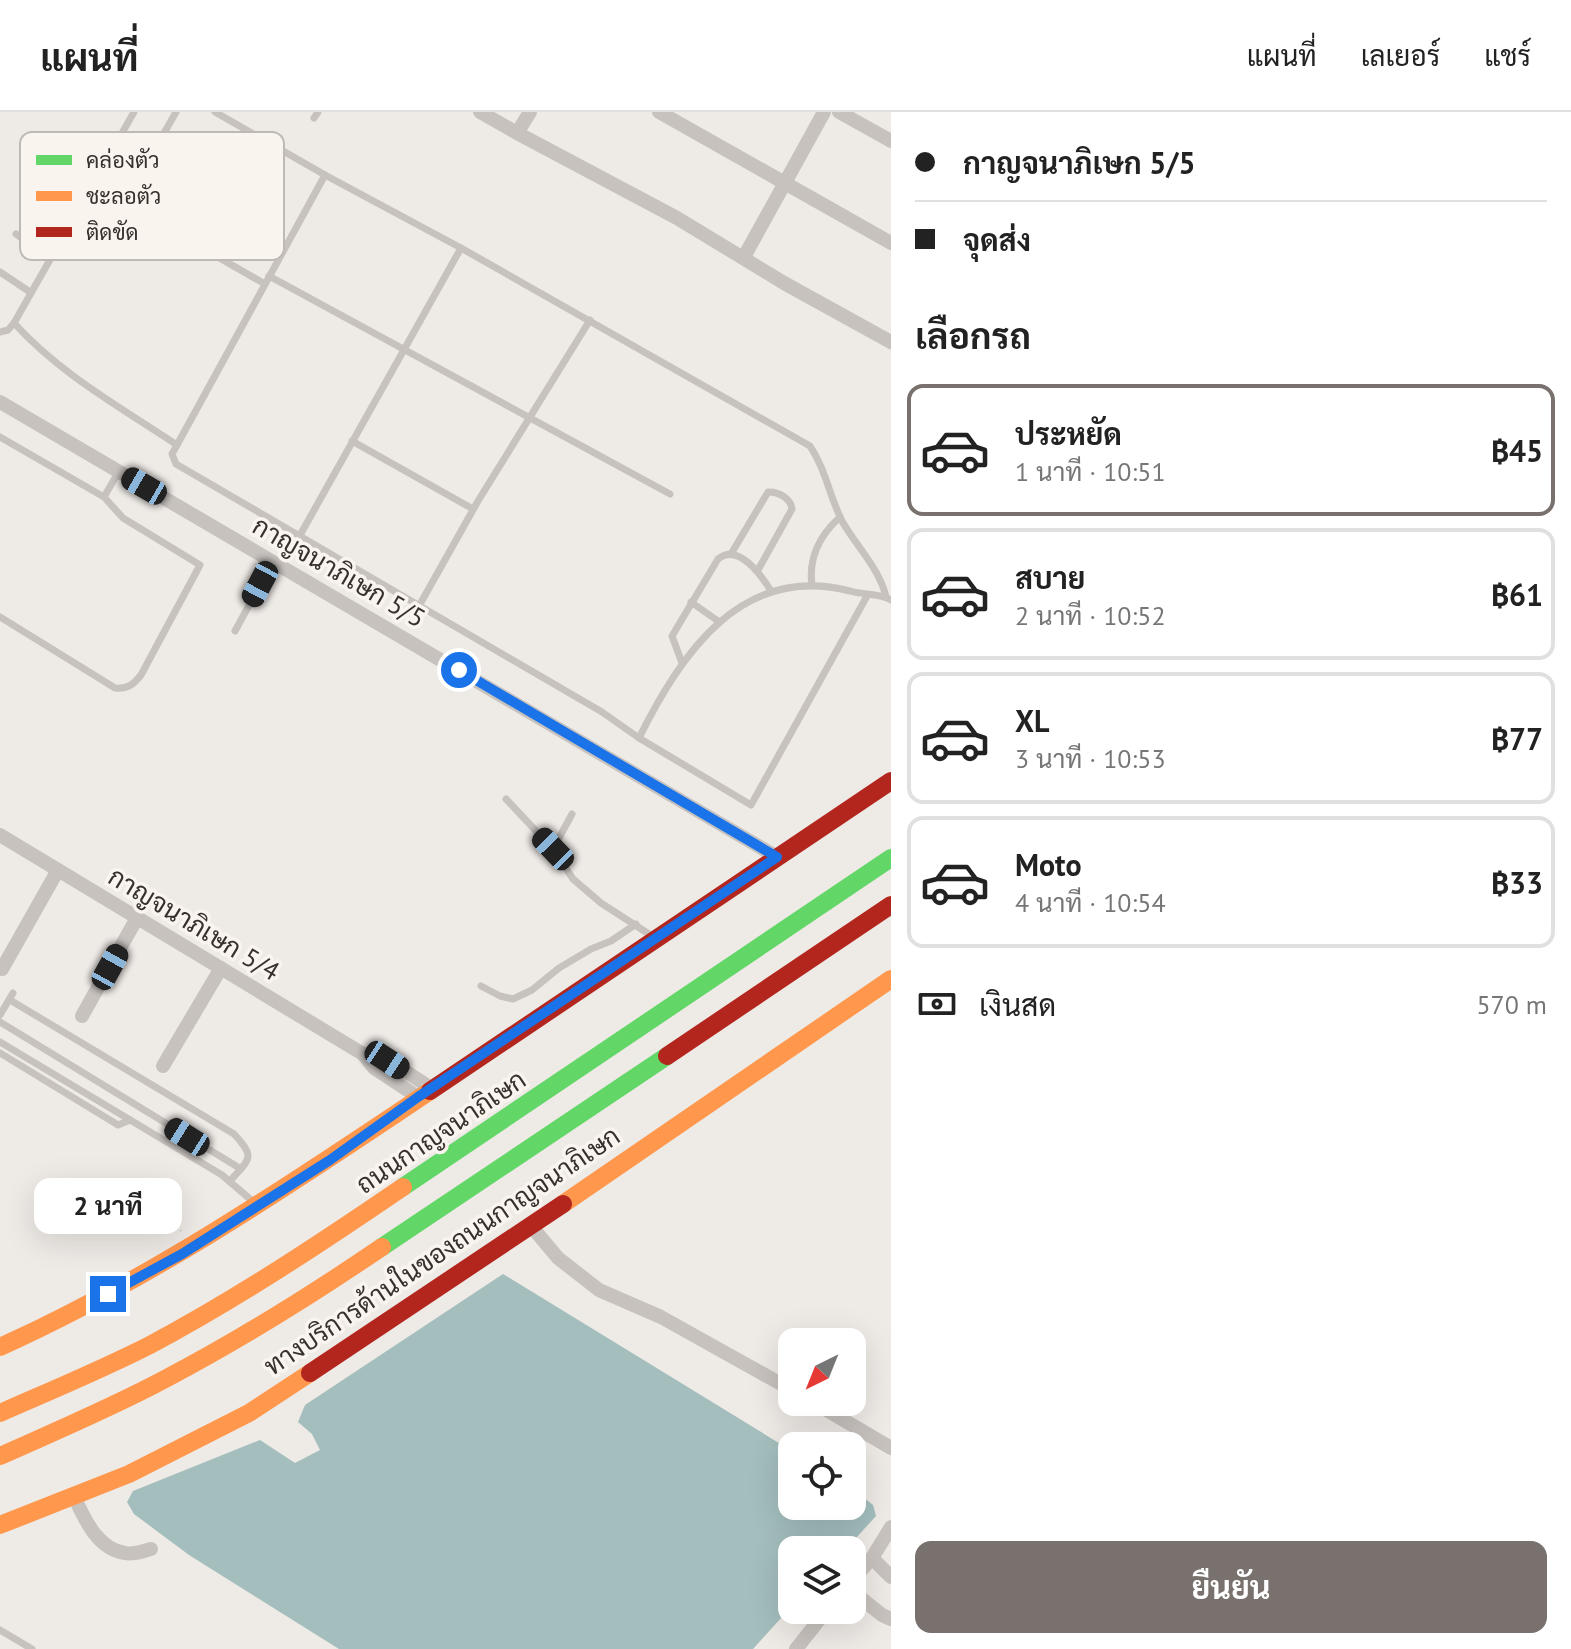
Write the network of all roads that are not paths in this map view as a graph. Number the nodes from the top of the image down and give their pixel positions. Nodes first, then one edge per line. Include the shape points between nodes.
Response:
1 (134, 112) edge
2 (176, 112) edge
3 (215, 112) edge
4 (480, 112) edge
5 (530, 112) edge
6 (659, 112) edge
7 (824, 112) edge
8 (839, 112) edge
9 (122, 132) edge
10 (165, 132) edge
11 (250, 132) edge
12 (517, 133) junction
13 (891, 141) edge
14 (284, 152) edge
15 (325, 175) junction
16 (784, 183) junction
17 (16, 234) dead end
18 (20, 237) edge
19 (891, 243) edge
20 (461, 248) junction
21 (284, 249) edge
22 (744, 257) junction
23 (48, 260) edge
24 (229, 260) edge
25 (278, 260) edge
26 (0, 272) edge
27 (267, 280) junction
28 (30, 292) junction
29 (590, 320) junction
30 (14, 323) junction
31 (0, 332) edge
32 (891, 342) edge
33 (403, 351) junction
34 (0, 402) edge
35 (530, 419) junction
36 (0, 437) edge
37 (352, 441) junction
38 (177, 445) junction
39 (119, 471) junction
40 (670, 494) dead end
41 (104, 497) junction
42 (473, 509) junction
43 (840, 517) junction
44 (299, 537) junction
45 (731, 554) junction
46 (273, 561) junction
47 (758, 570) junction
48 (812, 586) junction
49 (771, 591) junction
50 (867, 596) junction
51 (890, 599) edge
52 (691, 602) junction
53 (419, 606) junction
54 (0, 617) edge
55 (718, 621) junction
56 (235, 631) dead end
57 (682, 663) junction
58 (639, 738) junction
59 (891, 781) edge
60 (506, 799) dead end
61 (572, 814) dead end
62 (0, 835) edge
63 (553, 849) junction
64 (777, 857) junction
65 (891, 858) edge
66 (58, 870) junction
67 (891, 905) edge
68 (137, 918) junction
69 (636, 924) junction
70 (657, 939) junction
71 (221, 968) junction
72 (2, 969) dead end
73 (891, 979) edge
74 (481, 986) dead end
75 (0, 1015) edge
76 (82, 1016) dead end
77 (0, 1022) edge
78 (0, 1042) edge
79 (0, 1053) edge
80 (163, 1066) dead end
81 (425, 1092) junction
82 (130, 1120) junction
83 (241, 1169) junction
84 (230, 1181) junction
85 (258, 1206) junction
86 (532, 1227) junction
87 (0, 1347) edge
88 (778, 1382) edge
89 (0, 1413) edge
90 (837, 1416) edge
91 (891, 1448) edge
92 (0, 1456) edge
93 (74, 1496) junction
94 (0, 1525) edge
95 (891, 1527) edge
96 (151, 1549) dead end
97 (872, 1558) junction
98 (866, 1565) edge
99 (891, 1577) edge
100 (866, 1602) edge
101 (891, 1619) edge
102 (816, 1624) edge
103 (0, 1630) edge
104 (32, 1649) edge
105 (796, 1649) edge

1 - 9 lane
2 - 10 lane
3 - 11 lane
4 - 12 street
5 - 12 street
6 - 16 street
7 - 16 street
8 - 13 street
12 - 22 street
14 - 15 lane
15 - 20 lane
15 - 21 lane
16 - 19 street
16 - 22 street
17 - 18 lane
20 - 29 lane
20 - 33 lane
22 - 32 street
23 - 28 lane
24 - 27 lane
25 - 27 lane
26 - 28 lane
27 - 33 lane
27 - 38 lane
28 - 30 lane
29 - 35 lane
29 - 43 lane via 810,446
30 - 31 lane
30 - 38 lane via 78,380
33 - 35 lane
33 - 37 lane
34 - 39 street, กาญจนาภิเษก 5/5
35 - 40 lane
35 - 42 lane
36 - 41 lane
37 - 42 lane
37 - 44 lane
38 - 44 lane via 172,454 176,464
39 - 41 lane
39 - 46 street, กาญจนาภิเษก 5/5
41 - 54 lane via 123,518 200,565 133,685 115,688
42 - 53 lane
43 - 48 lane via 817,547
43 - 51 lane
44 - 53 lane
45 - 47 lane
45 - 47 lane via 768,492 788,499 792,509
45 - 52 lane via 718,559
46 - 56 lane
46 - 64 street, กาญจนาภิเษก 5/5
47 - 49 lane
48 - 49 lane
48 - 50 lane
49 - 55 lane
50 - 51 lane
50 - 58 lane via 751,805
52 - 55 lane
52 - 57 lane via 672,636
53 - 58 lane
55 - 57 lane
57 - 58 lane
59 - 64 main road
60 - 63 lane
61 - 63 lane
62 - 66 street, กาญจนาภิเษก 5/4
63 - 69 lane via 573,879
64 - 70 main road
65 - 89 main road, ถนนกาญจนาภิเษก via 290,1264 138,1350
66 - 68 street, กาญจนาภิเษก 5/4
66 - 72 street
67 - 92 main road via 311,1295 170,1377
68 - 71 street, กาญจนาภิเษก 5/4
68 - 76 street
69 - 70 lane
69 - 74 lane via 513,999
70 - 81 main road
71 - 80 street
71 - 81 street, กาญจนาภิเษก 5/4 via 363,1054 374,1068
73 - 86 main road, ทางบริการด้านในของถนนกาญจนาภิเษก
75 - 83 lane via 12,996 234,1134 249,1154
77 - 83 lane
78 - 82 lane
79 - 82 lane via 118,1125
81 - 85 main road
82 - 84 lane
83 - 84 lane
84 - 85 lane
85 - 87 main road via 59,1322
86 - 88 street via 558,1258 599,1290 661,1317
86 - 93 main road, ทางบริการด้านในของถนนกาญจนาภิเษก via 249,1413
90 - 91 street
93 - 94 main road, ทางบริการด้านในของถนนกาญจนาภิเษก
93 - 96 street via 102,1542 124,1553
95 - 97 street
97 - 98 street
97 - 99 street
100 - 101 street
102 - 105 street
103 - 104 lane

